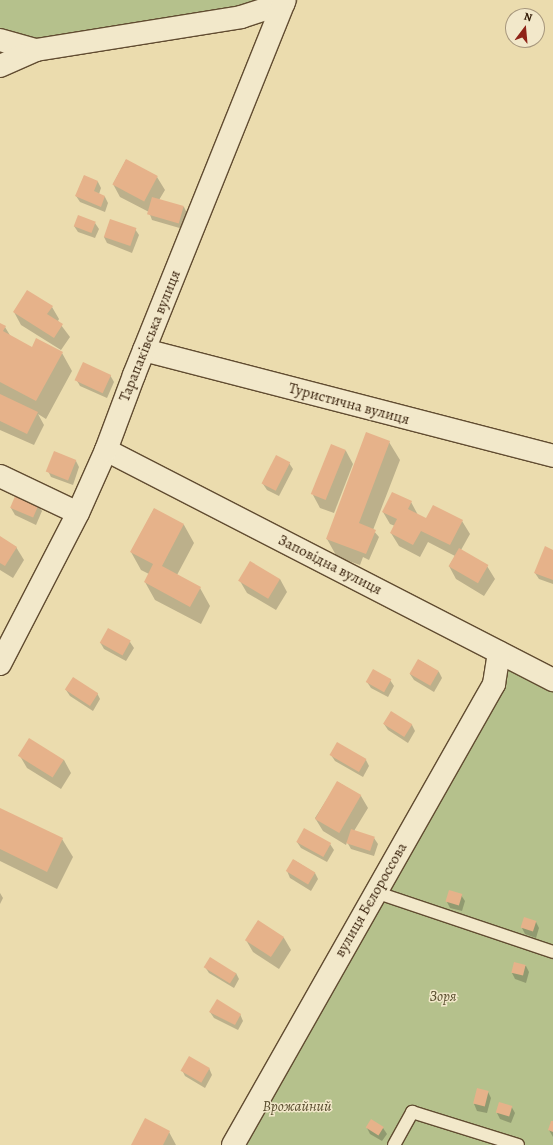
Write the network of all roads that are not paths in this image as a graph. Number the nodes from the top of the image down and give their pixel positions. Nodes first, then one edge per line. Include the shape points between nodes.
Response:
1 (284, 2) edge
2 (0, 40) edge
3 (36, 50) junction
4 (0, 66) edge
5 (144, 350) junction
6 (106, 450) junction
7 (553, 456) edge
8 (0, 476) edge
9 (78, 513) junction
10 (499, 652) junction
11 (0, 664) edge
12 (553, 680) edge
13 (375, 892) junction
14 (553, 952) edge
15 (233, 1145) edge
16 (394, 1145) edge
17 (518, 1145) edge

1 - 3 street via 241,17
1 - 5 street, Тарапаківська вулиця
2 - 3 street
3 - 4 street
5 - 6 street, Тарапаківська вулиця
5 - 7 street, Туристична вулиця
6 - 9 street, Тарапаківська вулиця
6 - 10 street, Заповідна вулиця
8 - 9 street
9 - 11 street, Тарапаківська вулиця
10 - 12 street, Заповідна вулиця
10 - 13 street, вулиця Бєлороссова via 494,684
13 - 14 lane
13 - 15 street, вулиця Бєлороссова
16 - 17 lane via 412,1112

